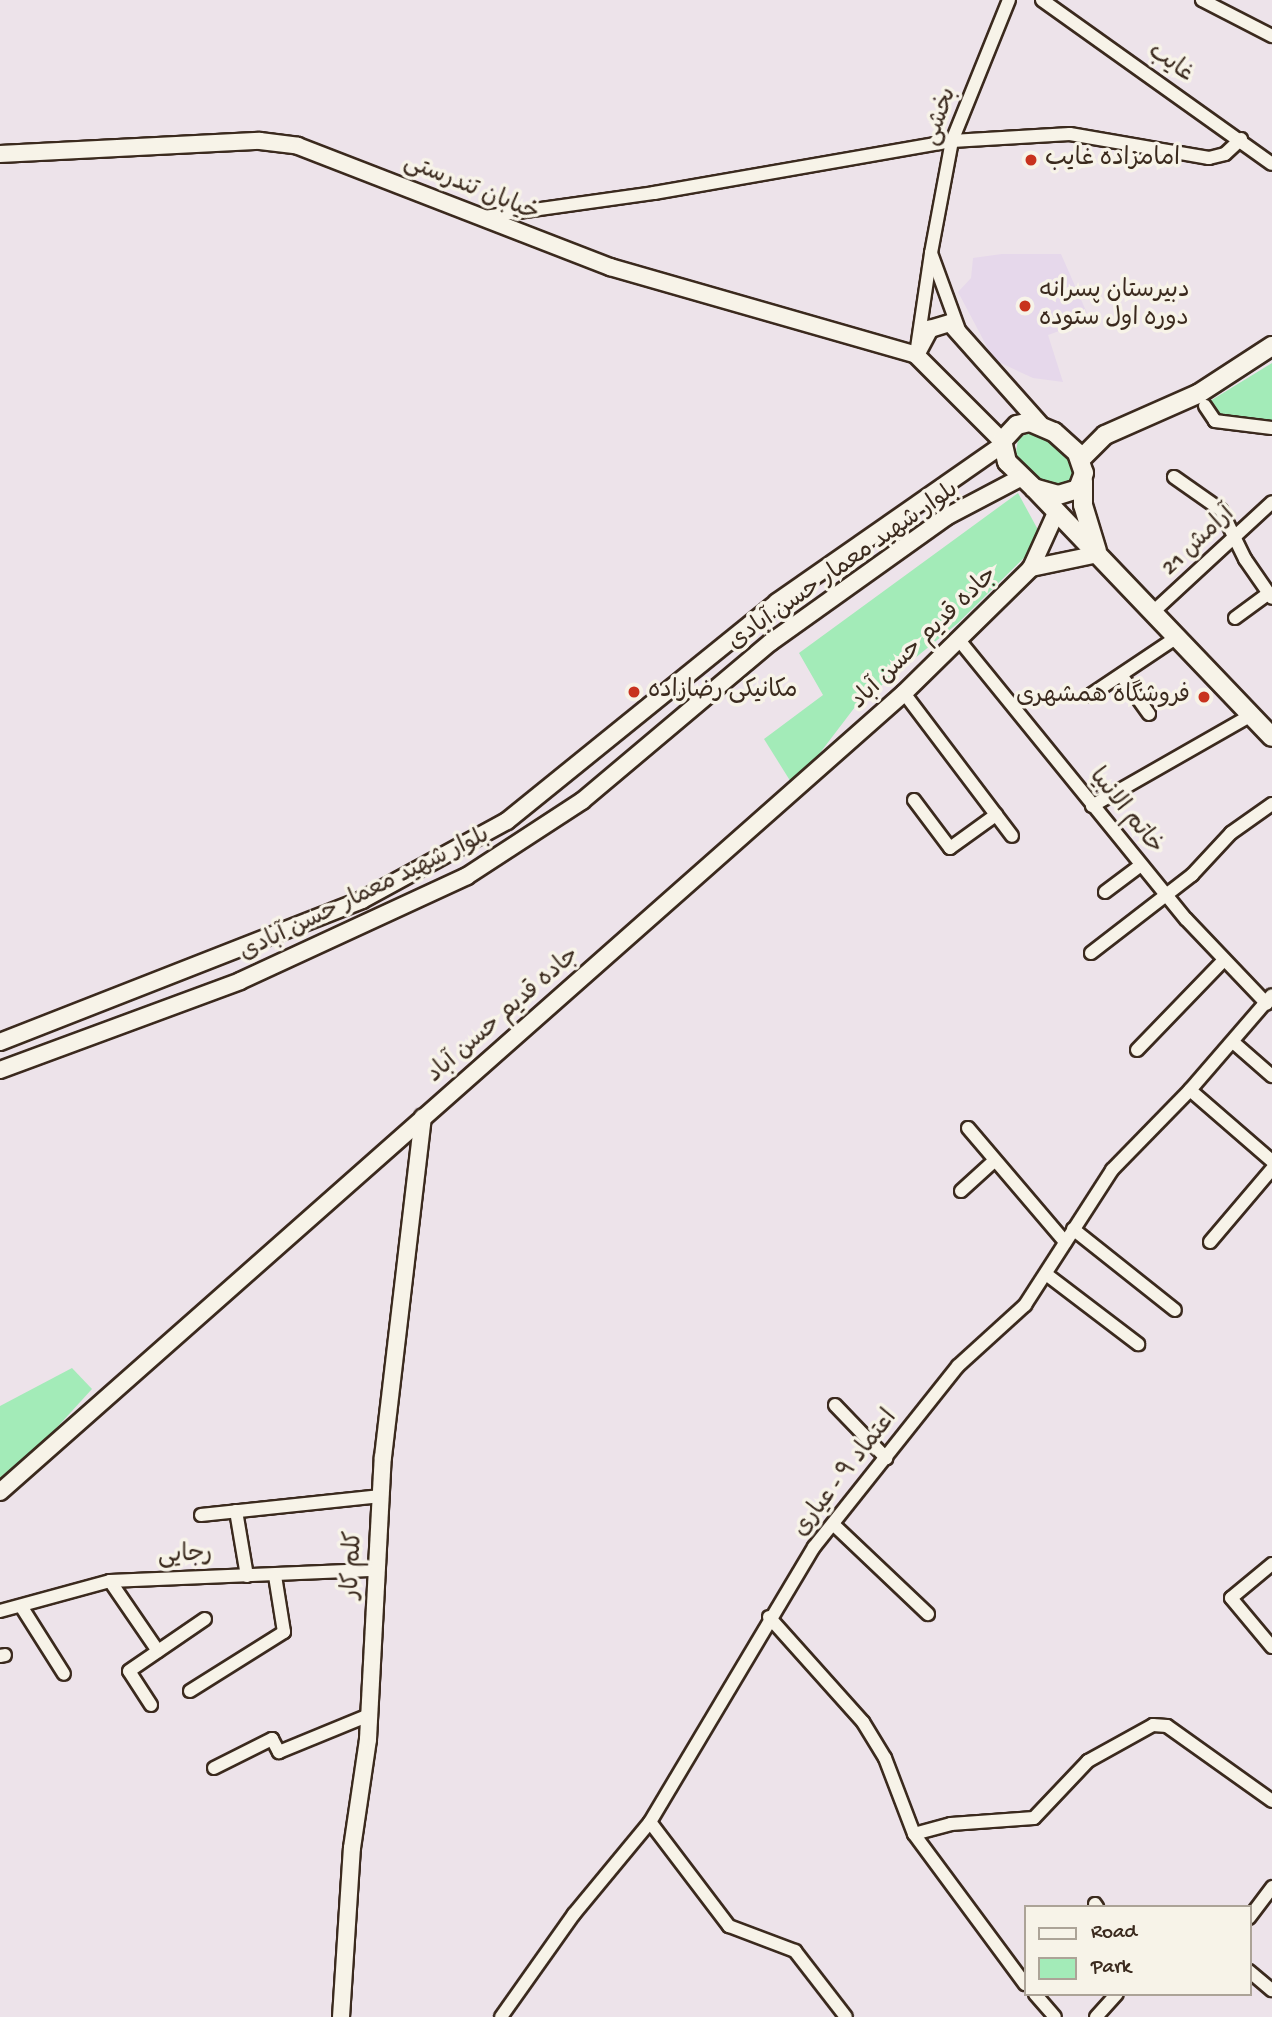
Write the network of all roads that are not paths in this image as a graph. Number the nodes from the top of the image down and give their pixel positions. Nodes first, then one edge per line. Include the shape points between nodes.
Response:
1 (1009, 0) edge
2 (1042, 0) edge
3 (1202, 0) edge
4 (1272, 36) edge
5 (1241, 139) junction
6 (952, 141) junction
7 (0, 154) edge
8 (1272, 164) edge
9 (480, 217) junction
10 (931, 253) junction
11 (959, 330) junction
12 (1272, 346) edge
13 (916, 355) junction
14 (1205, 406) dead end
15 (1040, 424) junction
16 (1272, 428) edge
17 (1002, 444) junction
18 (1081, 459) junction
19 (1174, 477) dead end
20 (1083, 481) junction
21 (1027, 483) junction
22 (1272, 502) edge
23 (1056, 513) junction
24 (1234, 538) junction
25 (1098, 554) junction
26 (1031, 568) junction
27 (1270, 595) edge
28 (1153, 612) junction
29 (1235, 618) dead end
30 (1177, 637) junction
31 (959, 640) junction
32 (1121, 675) junction
33 (904, 693) junction
34 (1089, 695) dead end
35 (1149, 714) dead end
36 (1250, 716) junction
37 (1272, 737) edge
38 (914, 800) dead end
39 (1272, 804) edge
40 (1092, 806) junction
41 (996, 815) junction
42 (1012, 836) dead end
43 (1141, 865) junction
44 (1105, 892) dead end
45 (1166, 895) junction
46 (1091, 953) dead end
47 (1224, 960) junction
48 (1269, 999) edge
49 (0, 1042) edge
50 (1233, 1042) junction
51 (1137, 1050) dead end
52 (0, 1070) edge
53 (1272, 1076) edge
54 (1191, 1090) junction
55 (423, 1117) junction
56 (968, 1128) dead end
57 (994, 1161) junction
58 (1272, 1161) edge
59 (1272, 1169) edge
60 (961, 1191) dead end
61 (1073, 1229) junction
62 (1065, 1242) junction
63 (1210, 1242) dead end
64 (1046, 1274) junction
65 (1175, 1310) dead end
66 (1138, 1345) dead end
67 (835, 1405) dead end
68 (886, 1458) junction
69 (0, 1492) edge
70 (381, 1496) junction
71 (236, 1511) junction
72 (201, 1515) dead end
73 (833, 1524) junction
74 (1272, 1564) edge
75 (376, 1570) junction
76 (247, 1576) junction
77 (275, 1576) junction
78 (110, 1581) junction
79 (21, 1606) junction
80 (0, 1611) edge
81 (928, 1614) dead end
82 (769, 1617) junction
83 (205, 1619) dead end
84 (1272, 1646) edge
85 (158, 1651) junction
86 (65, 1674) dead end
87 (190, 1691) dead end
88 (151, 1705) dead end
89 (369, 1715) junction
90 (214, 1768) dead end
91 (1272, 1801) edge
92 (650, 1822) junction
93 (914, 1834) junction
94 (1272, 1887) edge
95 (1251, 1915) edge
96 (1024, 1962) edge
97 (1014, 1971) junction
98 (1251, 1973) edge
99 (1024, 1983) edge
100 (1272, 1990) edge
101 (1037, 1996) edge
102 (1114, 1996) edge
103 (341, 2017) edge
104 (501, 2017) edge
105 (846, 2017) edge
106 (1055, 2017) edge
107 (1096, 2017) edge

1 - 6 street, بخشی
2 - 5 street, غایب
3 - 4 street
5 - 6 street via 1225,154 1209,158 1070,134
5 - 8 street, غایب
6 - 9 street via 654,193
6 - 10 street, بخشی
7 - 9 street, خیابان تندرستی via 280,142 314,151
9 - 13 street, خیابان تندرستی via 610,267
10 - 11 street
10 - 13 street, بخشی
11 - 13 street via 950,323 936,324
11 - 15 street
12 - 18 main road via 1198,394 1105,435
13 - 17 street
14 - 16 street via 1215,421
15 - 17 main road via 1017,425
15 - 18 main road via 1067,441
17 - 21 main road
17 - 49 street, بلوار شهید معمار حسن آبادی via 777,601 507,821 362,900
18 - 20 main road
19 - 24 street via 1221,510
20 - 21 main road via 1065,494
20 - 25 main road via 1083,505
21 - 23 main road
21 - 52 street, بلوار شهید معمار حسن آبادی via 946,517 771,642 582,801 467,876 240,981
22 - 24 street, آرامش 21
23 - 25 main road
23 - 26 street, جاده قدیم حسن آباد
24 - 27 street
24 - 28 street, آرامش 21
25 - 26 street, جاده قدیم حسن آباد
25 - 28 main road
26 - 31 street, جاده قدیم حسن آباد
27 - 29 street
28 - 30 main road
30 - 32 street
30 - 36 main road
31 - 33 street, جاده قدیم حسن آباد
31 - 40 street, خاتم الانبیا
32 - 34 street
32 - 35 street
33 - 41 street
33 - 55 street, جاده قدیم حسن آباد
36 - 37 main road
36 - 40 street
38 - 41 street via 950,848
39 - 45 street via 1231,833
40 - 43 street, خاتم الانبیا
41 - 42 street
43 - 44 street
43 - 45 street, خاتم الانبیا
45 - 46 street
45 - 47 street, خاتم الانبیا
47 - 48 street, خاتم الانبیا
47 - 51 street
48 - 50 street, اعتماد ۹ - عیاری
50 - 53 street
50 - 54 street, اعتماد ۹ - عیاری
54 - 58 street
54 - 61 street, اعتماد ۹ - عیاری via 1121,1160
55 - 69 street, جاده قدیم حسن آباد
55 - 70 street, کلم کار
56 - 57 street
57 - 60 street
57 - 62 street
59 - 63 street
61 - 62 street, اعتماد ۹ - عیاری
61 - 65 street
62 - 64 street, اعتماد ۹ - عیاری
64 - 66 street
64 - 68 street, اعتماد ۹ - عیاری via 1025,1305 958,1366
67 - 68 street
68 - 73 street, اعتماد ۹ - عیاری
70 - 71 street
70 - 75 street, کلم کار
71 - 72 street
71 - 76 street
73 - 81 street
73 - 82 street, اعتماد ۹ - عیاری
74 - 84 street via 1231,1598
75 - 77 street, رجایی
75 - 89 street, کلم کار
76 - 77 street, رجایی
76 - 78 street, رجایی
77 - 87 street via 284,1632
78 - 79 street, رجایی
78 - 85 street
79 - 80 street, رجایی
79 - 86 street
82 - 92 street, اعتماد ۹ - عیاری
82 - 93 street via 863,1722 885,1758
83 - 85 street
85 - 88 street via 130,1671
89 - 90 street via 279,1752 272,1740
89 - 103 street, کلم کار via 352,1848
91 - 93 street via 1167,1726 1153,1726 1088,1761 1034,1818 951,1824
92 - 104 street, اعتماد ۹ - عیاری via 545,1952
92 - 105 street via 729,1926 795,1951
93 - 97 street
94 - 95 street
96 - 97 street
97 - 99 street
98 - 100 street
101 - 106 street
102 - 107 street

